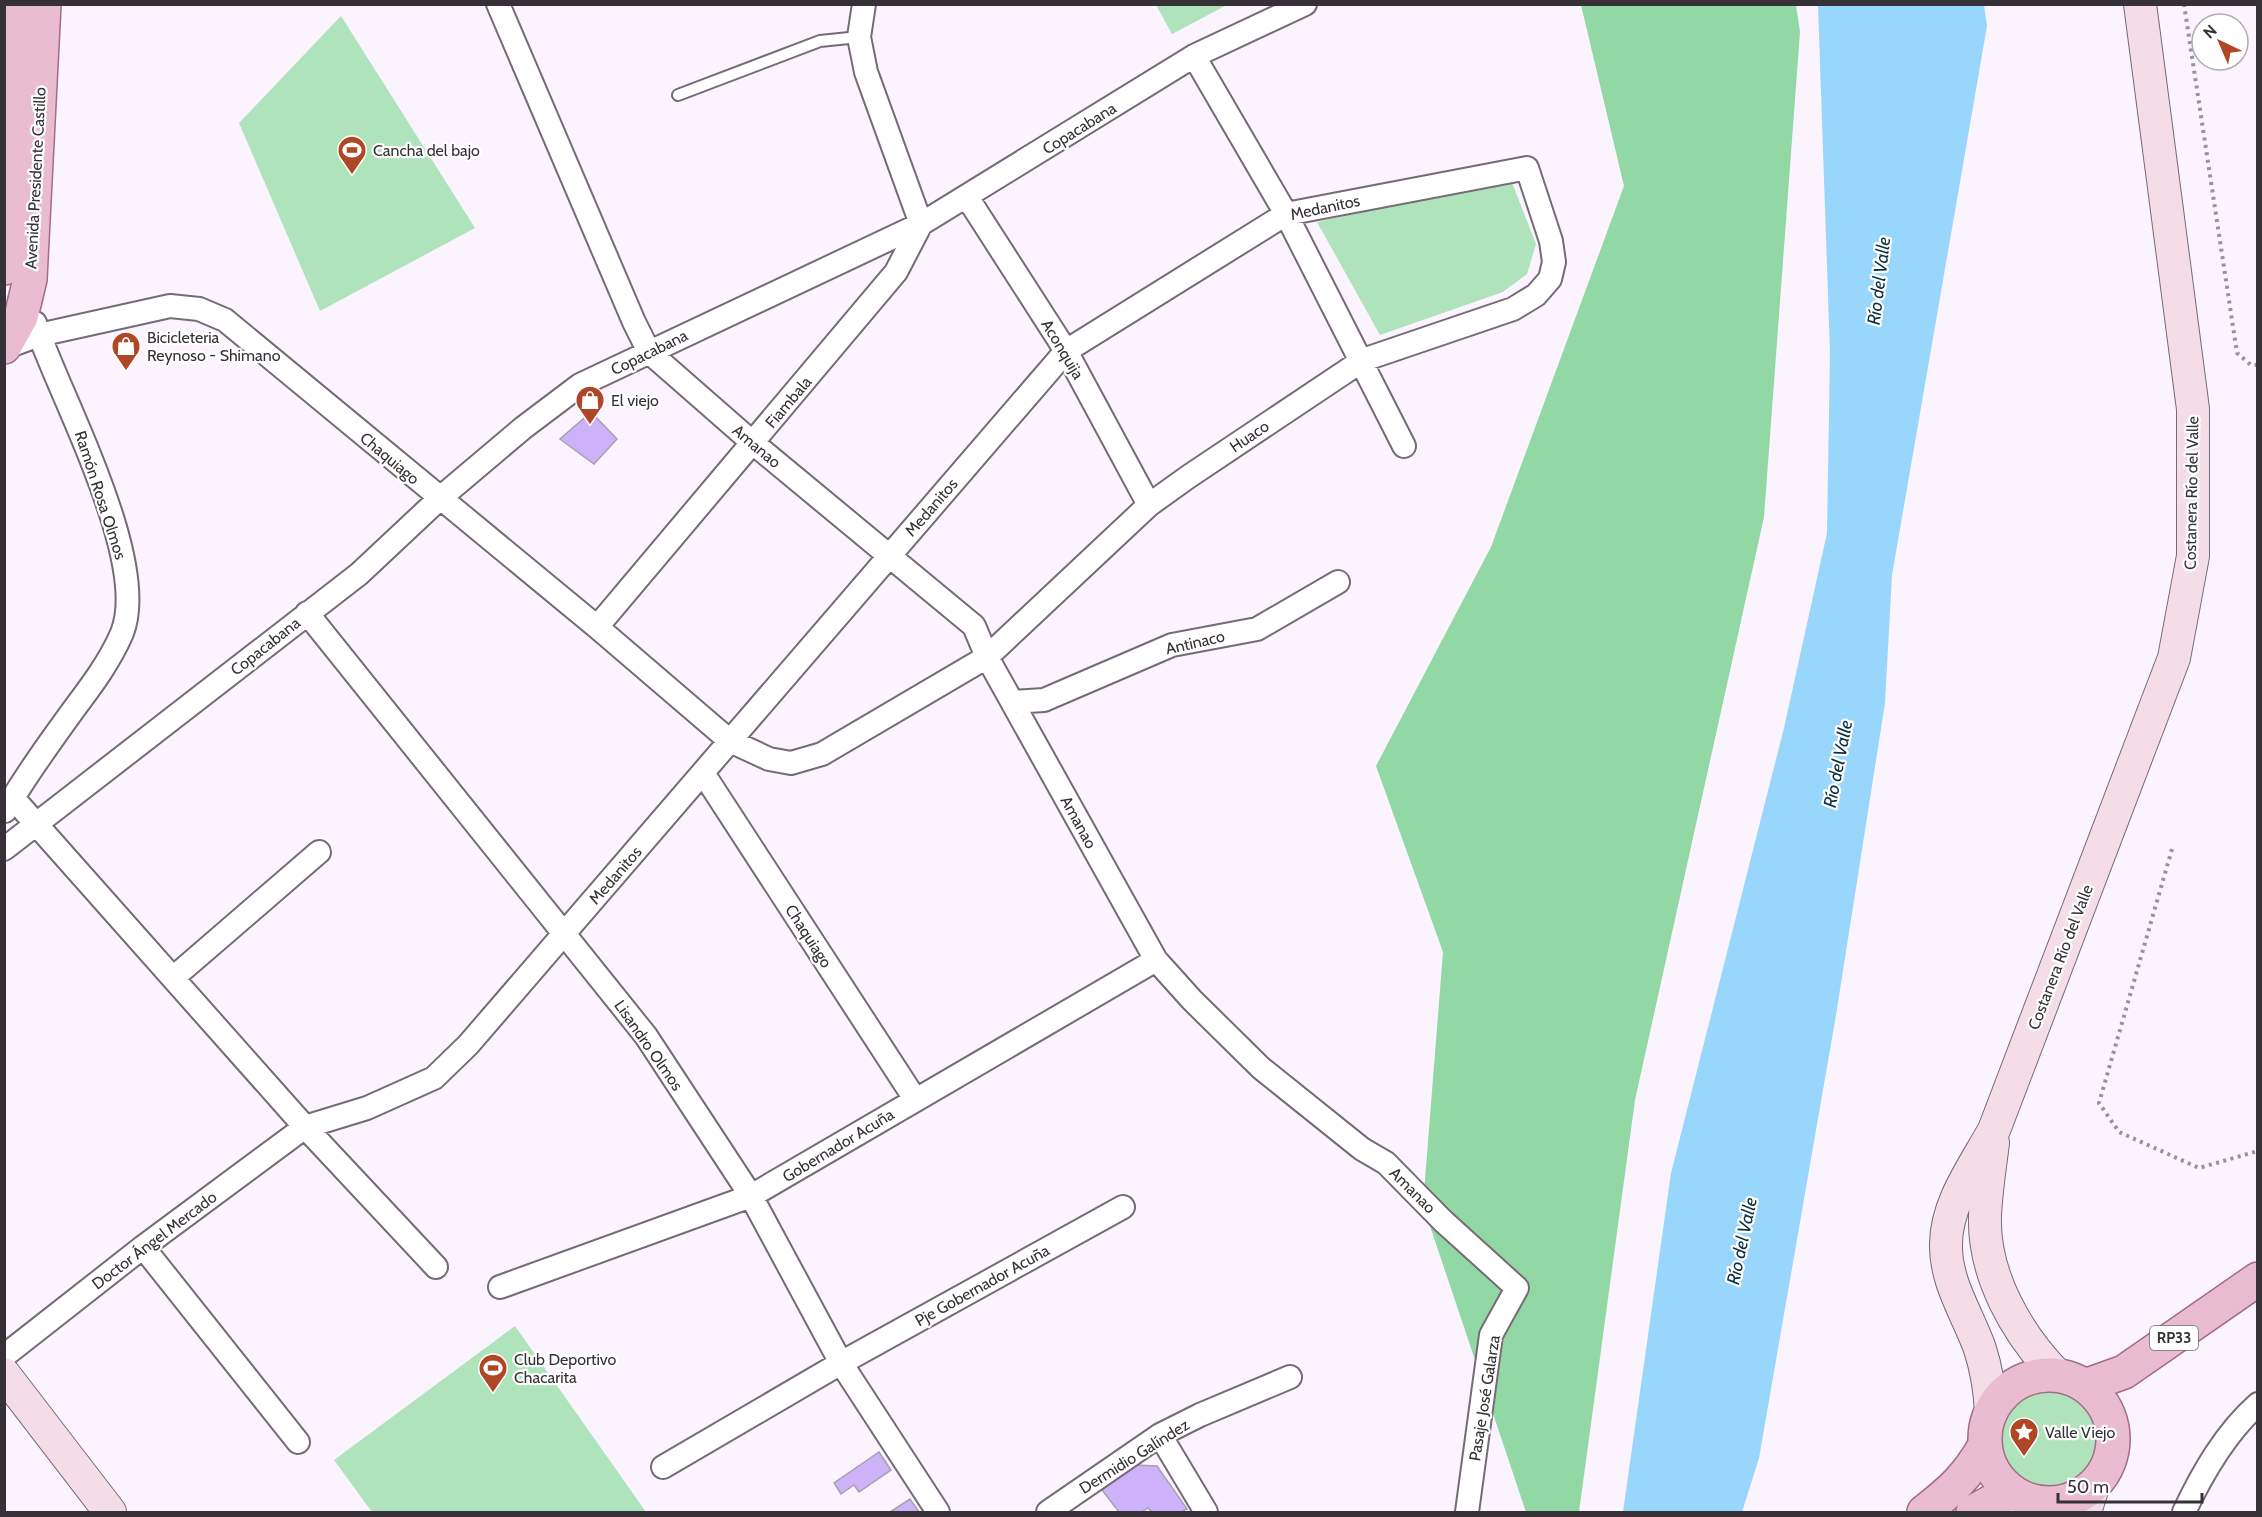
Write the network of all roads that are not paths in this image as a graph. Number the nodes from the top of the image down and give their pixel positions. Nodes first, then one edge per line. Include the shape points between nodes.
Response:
1 (15, 4) edge
2 (44, 4) edge
3 (498, 4) edge
4 (864, 4) edge
5 (1305, 4) edge
6 (2140, 4) edge
7 (859, 37) junction
8 (1194, 56) junction
9 (678, 95) dead end
10 (967, 197) junction
11 (1286, 214) junction
12 (921, 225) junction
13 (4, 268) edge
14 (1550, 279) joint
15 (27, 297) junction
16 (39, 335) junction
17 (4, 347) edge
18 (1066, 351) junction
19 (649, 352) junction
20 (1363, 360) junction
21 (753, 443) junction
22 (1404, 446) dead end
23 (439, 499) junction
24 (1149, 506) junction
25 (888, 555) junction
26 (1338, 582) dead end
27 (307, 613) junction
28 (597, 627) junction
29 (987, 657) junction
30 (1013, 702) junction
31 (730, 741) junction
32 (703, 772) junction
33 (8, 805) edge
34 (37, 825) junction
35 (4, 849) edge
36 (320, 852) dead end
37 (565, 933) junction
38 (1156, 960) junction
39 (173, 978) junction
40 (915, 1099) junction
41 (305, 1126) junction
42 (1994, 1130) junction
43 (751, 1197) junction
44 (1123, 1207) dead end
45 (143, 1247) junction
46 (436, 1267) dead end
47 (2258, 1279) edge
48 (500, 1287) dead end
49 (1517, 1288) joint
50 (2258, 1300) edge
51 (4, 1356) edge
52 (841, 1363) junction
53 (4, 1374) edge
54 (1290, 1377) dead end
55 (2071, 1381) junction
56 (2258, 1404) edge
57 (1991, 1413) junction
58 (2113, 1430) junction
59 (1160, 1435) junction
60 (298, 1442) dead end
61 (1985, 1445) junction
62 (663, 1467) dead end
63 (2089, 1499) edge
64 (2017, 1500) edge
65 (110, 1512) edge
66 (938, 1512) edge
67 (1048, 1512) edge
68 (1206, 1512) edge
69 (1467, 1512) edge
70 (1924, 1512) edge
71 (1973, 1512) edge
72 (2184, 1512) edge

1 - 13 main road, Avenida Presidente Castillo
2 - 15 main road, Avenida Presidente Castillo
3 - 19 street
4 - 7 street
5 - 8 street, Copacabana
6 - 42 main road, Costanera Río del Valle via 2193,409 2193,556 2174,658
7 - 9 lane via 820,41
7 - 12 street via 866,72
8 - 10 street, Copacabana
8 - 11 street
10 - 12 street, Copacabana
10 - 18 street, Aconquija
11 - 14 street, Medanitos via 1527,168 1551,240 1554,262
11 - 18 street, Medanitos
11 - 20 street
12 - 19 street, Copacabana
12 - 21 street, Fiambala via 896,272
14 - 20 street, Huaco via 1536,296 1513,309
15 - 16 street, Ramón Rosa Olmos
15 - 17 main road, Avenida Presidente Castillo
16 - 17 street, Chaquiago
16 - 23 street, Chaquiago via 170,306 199,309 225,320
16 - 33 street, Ramón Rosa Olmos via 90,452 123,561 128,596 123,630 107,663
18 - 24 street, Aconquija
18 - 25 street, Medanitos
19 - 21 street, Amanao
19 - 23 street, Copacabana via 580,385
20 - 22 street
20 - 24 street, Huaco
21 - 25 street, Amanao
21 - 28 street, Fiambala
23 - 27 street, Copacabana via 359,574
23 - 28 street, Chaquiago
24 - 29 street, Huaco
25 - 29 street, Amanao via 974,626
25 - 31 street, Medanitos
26 - 30 street, Antinaco via 1257,629 1172,645 1044,700
27 - 34 street, Copacabana
27 - 37 street, Lisandro Olmos
28 - 31 street, Chaquiago
29 - 30 street, Amanao
29 - 31 street via 822,754 791,763 769,759
30 - 38 street, Amanao
31 - 32 street, Medanitos
32 - 37 street, Medanitos
32 - 40 street, Chaquiago
33 - 34 street
34 - 35 street, Copacabana
34 - 39 street
36 - 39 street
37 - 41 street, Medanitos via 468,1046 434,1078 367,1108
37 - 43 street, Lisandro Olmos via 646,1036
38 - 40 street, Gobernador Acuña
38 - 49 street, Amanao via 1261,1068 1362,1149 1386,1163
39 - 41 street
40 - 43 street, Gobernador Acuña
41 - 45 street, Doctor Ángel Mercado
41 - 46 street
42 - 55 main road, Costanera Río del Valle via 1985,1218 1996,1281 2037,1355
42 - 57 main road, Costanera Río del Valle via 1956,1197 1946,1242 1947,1269 1989,1381
43 - 48 street, Gobernador Acuña
43 - 52 street, Lisandro Olmos
44 - 52 street, Pje Gobernador Acuña
45 - 51 street, Doctor Ángel Mercado
45 - 60 street
47 - 55 main road, RP33 via 2124,1372
49 - 69 street, Pasaje José Galarza via 1491,1335
50 - 58 main road, RP33 via 2144,1379 2128,1396
52 - 62 street, Pje Gobernador Acuña
52 - 66 street, Lisandro Olmos
53 - 65 main road
54 - 59 street, Dermidio Galíndez
55 - 57 main road, RP33 via 2026,1379 2000,1398
55 - 58 main road, RP33 via 2102,1402
56 - 72 street via 2199,1479
57 - 61 main road, RP33
58 - 63 main road, RP33 via 2111,1457
59 - 67 street, Dermidio Galíndez
59 - 68 street
61 - 64 main road, RP33 via 1993,1471
61 - 70 main road, RP33 via 1972,1470
63 - 64 main road, RP33 via 2079,1497 2062,1503
64 - 71 main road

